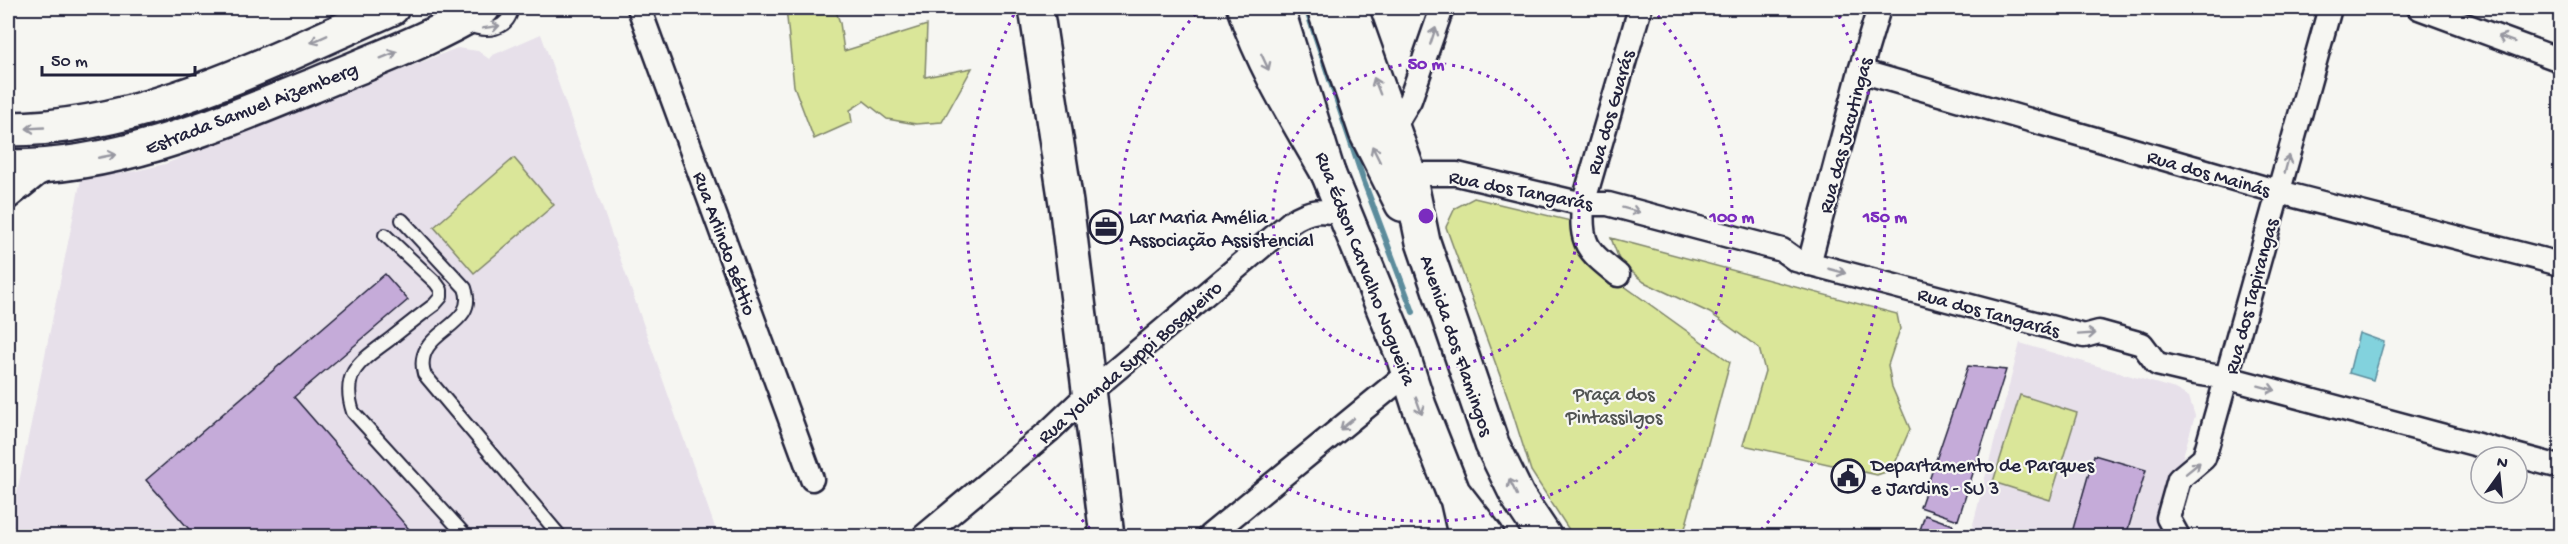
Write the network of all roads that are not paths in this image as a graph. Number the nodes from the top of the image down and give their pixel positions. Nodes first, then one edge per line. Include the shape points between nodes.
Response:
1 (392, 8) edge
2 (512, 8) edge
3 (639, 8) edge
4 (1036, 8) edge
5 (1244, 8) edge
6 (1277, 8) edge
7 (1324, 8) edge
8 (1350, 8) edge
9 (1442, 8) edge
10 (1640, 8) edge
11 (1879, 8) edge
12 (2330, 8) edge
13 (2419, 8) edge
14 (471, 14) edge
15 (2560, 60) edge
16 (1860, 71) junction
17 (1393, 128) junction
18 (8, 129) edge
19 (57, 165) junction
20 (8, 166) edge
21 (1328, 173) junction
22 (1409, 174) junction
23 (2279, 192) junction
24 (8, 198) edge
25 (1583, 204) junction
26 (1344, 215) junction
27 (402, 220) dead end
28 (386, 234) dead end
29 (1423, 242) junction
30 (1809, 264) junction
31 (2560, 264) edge
32 (1618, 275) dead end
33 (1408, 373) junction
34 (2228, 378) junction
35 (1091, 390) junction
36 (2560, 467) edge
37 (812, 479) dead end
38 (1453, 492) junction
39 (466, 537) edge
40 (560, 537) edge
41 (924, 537) edge
42 (1107, 537) edge
43 (1209, 537) edge
44 (1463, 537) edge
45 (1487, 537) edge
46 (1544, 537) edge
47 (2178, 537) edge

1 -> 18 main road, Estrada Samuel Aizemberg via 257,67 155,105 85,123
14 -> 2 lane via 485,30 496,29
3 - 37 street, Rua Arlindo Béttio
4 - 35 main road
5 -> 21 main road via 1268,68
6 - 21 main road, Rua Édson Carvalho Nogueira
29 -> 7 main road via 1377,157
17 -> 8 main road, Avenida dos Flamingos
17 -> 9 street via 1410,100
10 - 25 street, Rua dos Guarás
11 - 16 street, Rua das Jacutingas
23 -> 12 street, Rua dos Tapirangas
15 -> 13 street
19 -> 14 main road, Estrada Samuel Aizemberg via 131,152 174,139 413,45
16 - 23 street, Rua dos Mainás
16 - 30 street, Rua das Jacutingas
17 - 22 main road, Avenida dos Flamingos
19 - 20 main road, Estrada Samuel Aizemberg
19 - 24 street via 38,174
21 - 26 main road, Rua Édson Carvalho Nogueira
22 - 25 street, Rua dos Tangarás via 1476,177
22 - 29 main road, Avenida dos Flamingos
23 - 31 street, Rua dos Mainás
23 - 34 street, Rua dos Tapirangas
25 -> 30 street, Rua dos Tangarás via 1608,204 1782,250
25 - 32 street, Rua dos Guarás via 1584,241
26 - 33 main road, Rua Édson Carvalho Nogueira
26 - 35 street, Rua Yolanda Suppi Bosqueiro via 1313,211 1291,222
27 - 40 lane via 465,288 468,297 466,310 424,349 420,362 423,374
28 - 39 lane via 435,283 441,297 363,358 352,376 348,396 353,412
46 -> 29 main road, Avenida dos Flamingos via 1518,497 1492,444
30 -> 34 street, Rua dos Tangarás via 2084,336 2099,332 2142,344 2157,364
33 -> 38 main road, Rua Édson Carvalho Nogueira
33 -> 43 street
34 -> 36 street, Rua dos Tangarás
47 -> 34 street, Rua dos Tapirangas via 2168,518 2179,479 2204,458
35 - 41 street, Rua Yolanda Suppi Bosqueiro via 1048,432
35 - 42 main road
38 - 44 street
38 - 45 main road, Rua Édson Carvalho Nogueira

